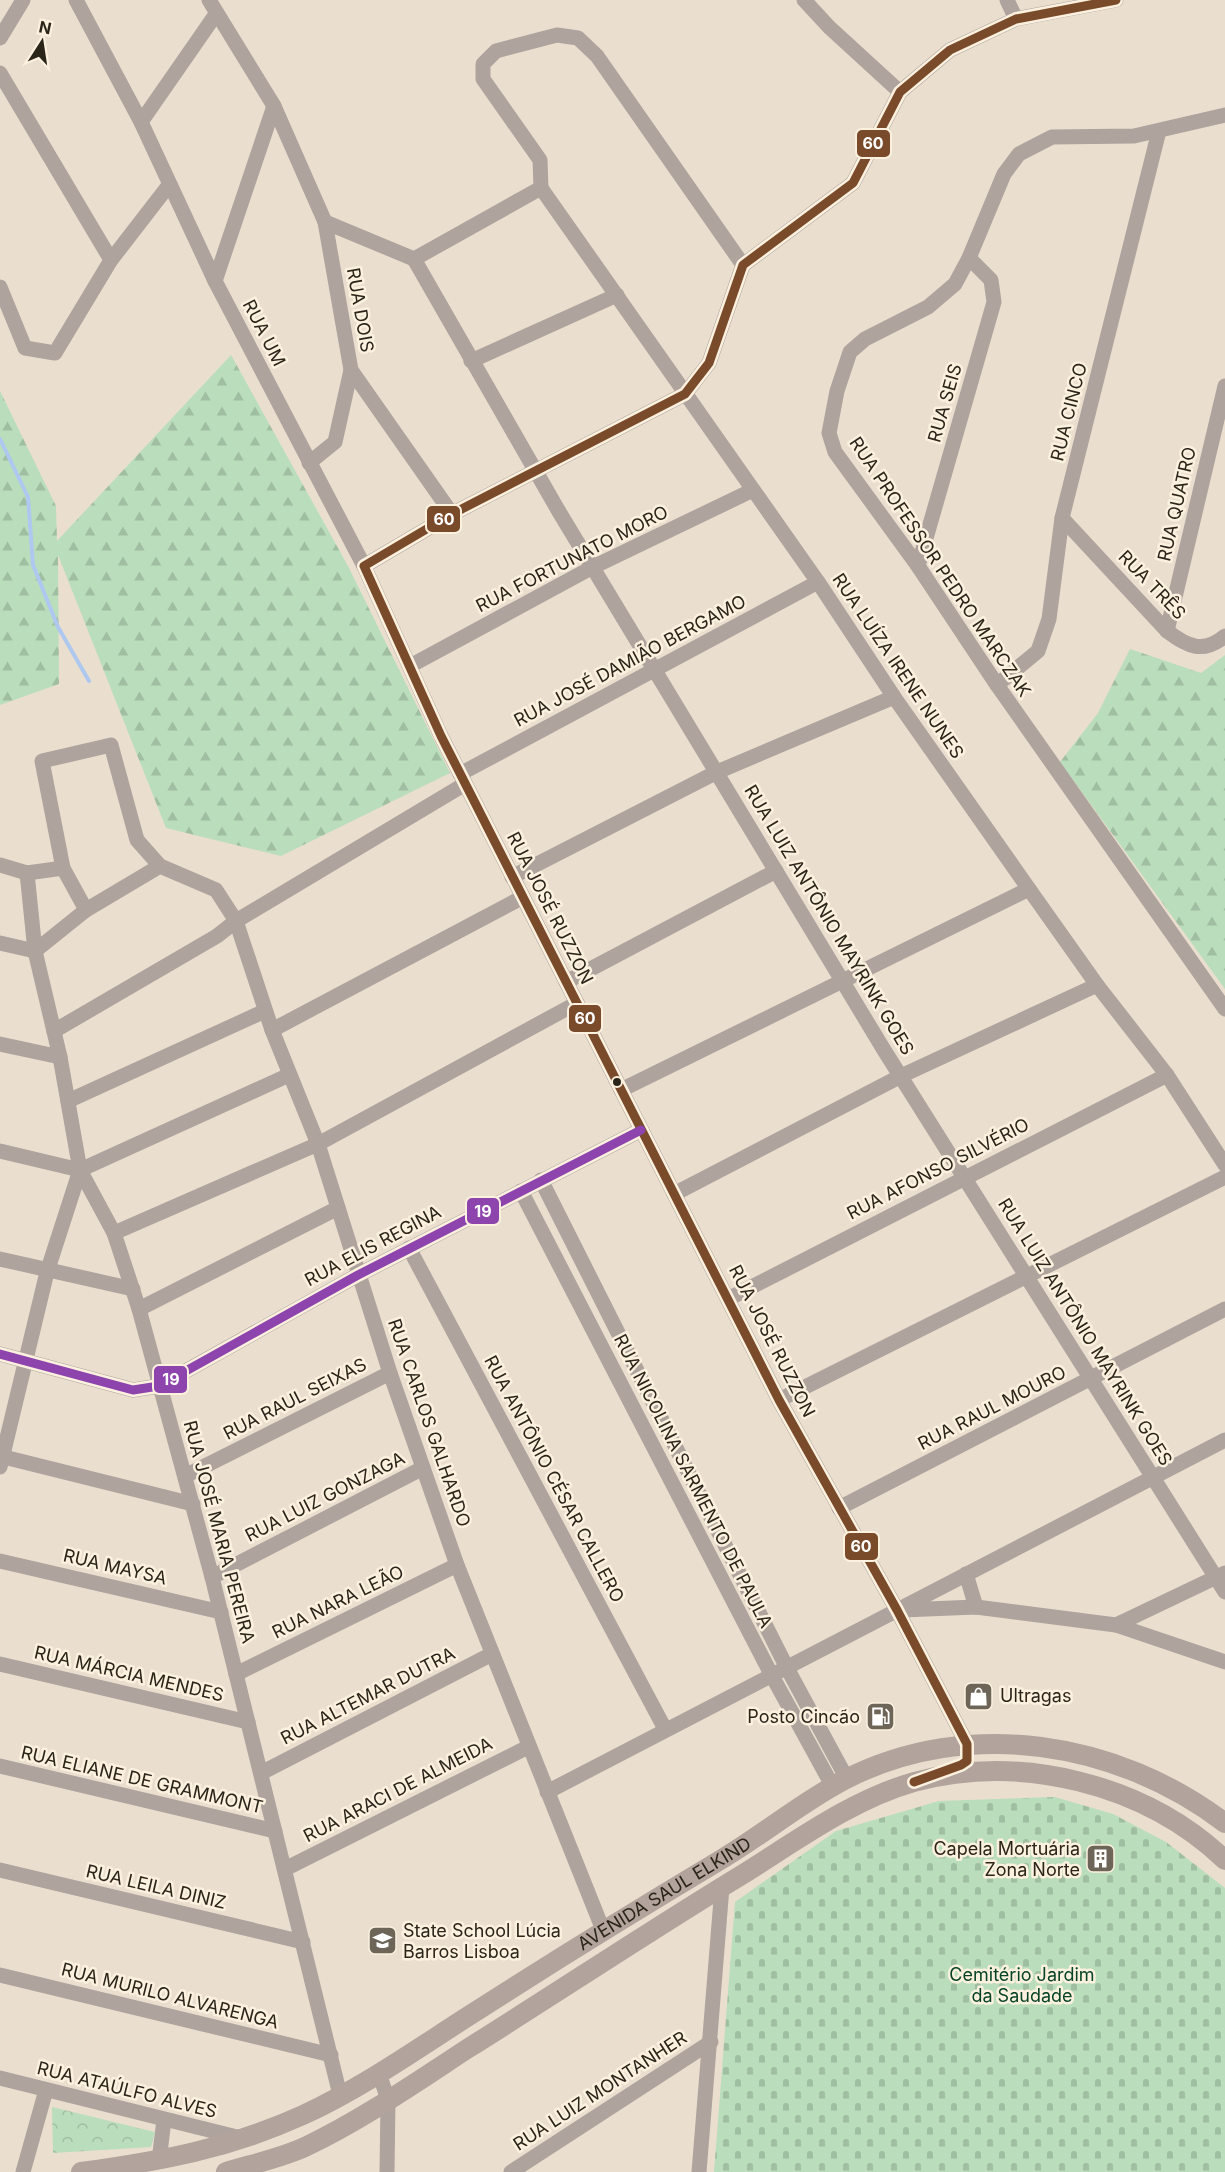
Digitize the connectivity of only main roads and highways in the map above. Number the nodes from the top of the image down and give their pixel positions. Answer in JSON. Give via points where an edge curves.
{"nodes":[{"id":1,"x":967,"y":1744,"type":"junction"},
{"id":2,"x":914,"y":1782,"type":"junction"},
{"id":3,"x":1225,"y":1823,"type":"edge"},
{"id":4,"x":759,"y":1836,"type":"junction"},
{"id":5,"x":1225,"y":1860,"type":"edge"},
{"id":6,"x":722,"y":1887,"type":"junction"},
{"id":7,"x":81,"y":2172,"type":"edge"},
{"id":8,"x":226,"y":2172,"type":"edge"}],
"edges":[{"from":1,"to":2,"type":"main road","via":[[967,1761],[962,1765]]},
{"from":1,"to":3,"type":"main road","name":"AVENIDA SAUL ELKIND","via":[[1054,1747],[1085,1753],[1151,1778]]},
{"from":1,"to":4,"type":"main road","name":"AVENIDA SAUL ELKIND","via":[[900,1758],[840,1783]]},
{"from":2,"to":5,"type":"main road","name":"AVENIDA SAUL ELKIND","via":[[986,1773],[1078,1780],[1137,1800],[1188,1830]]},
{"from":2,"to":6,"type":"main road","name":"AVENIDA SAUL ELKIND","via":[[857,1804]]},
{"from":4,"to":6,"type":"main road","via":[[748,1852],[726,1868]]},
{"from":4,"to":7,"type":"main road","name":"AVENIDA SAUL ELKIND","via":[[379,2073],[305,2114],[244,2139],[159,2161]]},
{"from":6,"to":8,"type":"main road","name":"AVENIDA SAUL ELKIND","via":[[388,2100],[305,2147]]}]}
